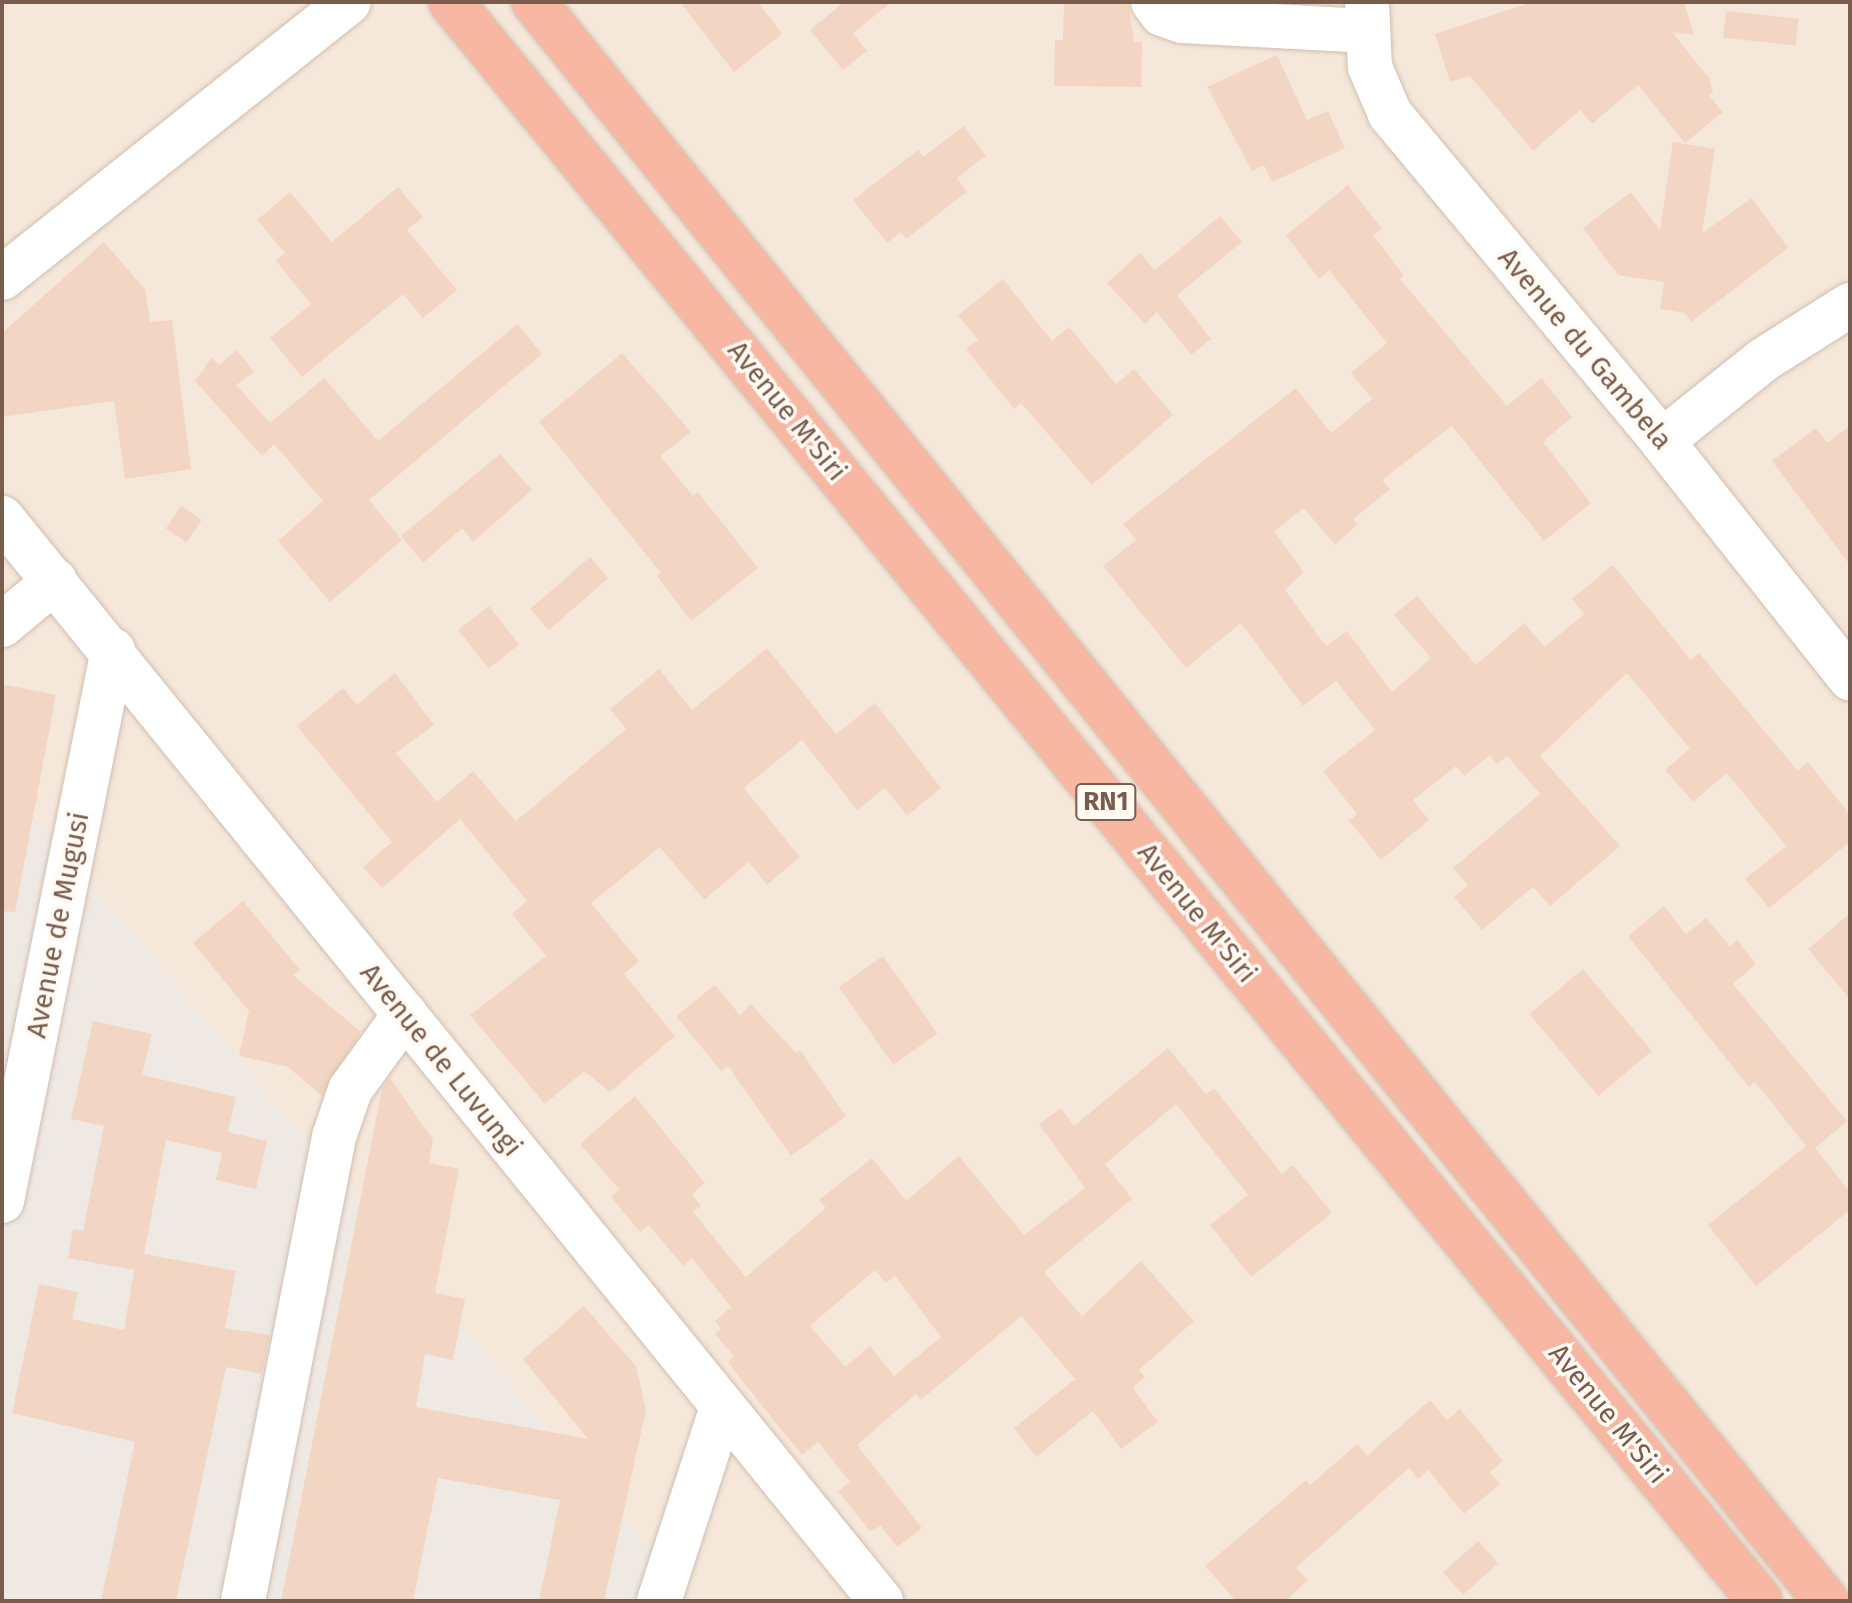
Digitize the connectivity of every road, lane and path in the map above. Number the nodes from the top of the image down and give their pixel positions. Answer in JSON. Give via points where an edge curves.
{"nodes":[{"id":1,"x":349,"y":2,"type":"edge"},
{"id":2,"x":451,"y":2,"type":"edge"},
{"id":3,"x":534,"y":2,"type":"edge"},
{"id":4,"x":1153,"y":2,"type":"edge"},
{"id":5,"x":1366,"y":16,"type":"edge"},
{"id":6,"x":2,"y":278,"type":"edge"},
{"id":7,"x":1850,"y":305,"type":"edge"},
{"id":8,"x":1662,"y":441,"type":"junction"},
{"id":9,"x":2,"y":518,"type":"edge"},
{"id":10,"x":55,"y":581,"type":"junction"},
{"id":11,"x":2,"y":625,"type":"edge"},
{"id":12,"x":113,"y":650,"type":"junction"},
{"id":13,"x":1850,"y":678,"type":"edge"},
{"id":14,"x":405,"y":1014,"type":"junction"},
{"id":15,"x":2,"y":1201,"type":"edge"},
{"id":16,"x":721,"y":1410,"type":"junction"},
{"id":17,"x":243,"y":1601,"type":"edge"},
{"id":18,"x":659,"y":1601,"type":"edge"},
{"id":19,"x":881,"y":1601,"type":"edge"},
{"id":20,"x":1760,"y":1601,"type":"edge"},
{"id":21,"x":1826,"y":1601,"type":"edge"}],
"edges":[{"from":1,"to":6,"type":"street"},
{"from":2,"to":20,"type":"highway","name":"Avenue M'Siri","number":"RN1"},
{"from":3,"to":21,"type":"highway","name":"Avenue M'Siri","number":"RN1"},
{"from":4,"to":5,"type":"street","via":[[1162,14],[1182,21]]},
{"from":5,"to":8,"type":"street","name":"Avenue du Gambela","via":[[1370,67],[1390,114]]},
{"from":7,"to":8,"type":"street","via":[[1763,360]]},
{"from":8,"to":13,"type":"street","name":"Avenue du Gambela"},
{"from":9,"to":10,"type":"street","name":"Avenue de Luvungi"},
{"from":10,"to":11,"type":"street"},
{"from":10,"to":12,"type":"street","name":"Avenue de Luvungi"},
{"from":12,"to":14,"type":"street","name":"Avenue de Luvungi"},
{"from":12,"to":15,"type":"street","name":"Avenue de Mugusi"},
{"from":14,"to":16,"type":"street","name":"Avenue de Luvungi"},
{"from":14,"to":17,"type":"street","via":[[350,1090],[334,1137]]},
{"from":16,"to":18,"type":"street"},
{"from":16,"to":19,"type":"street","name":"Avenue de Luvungi"}]}
